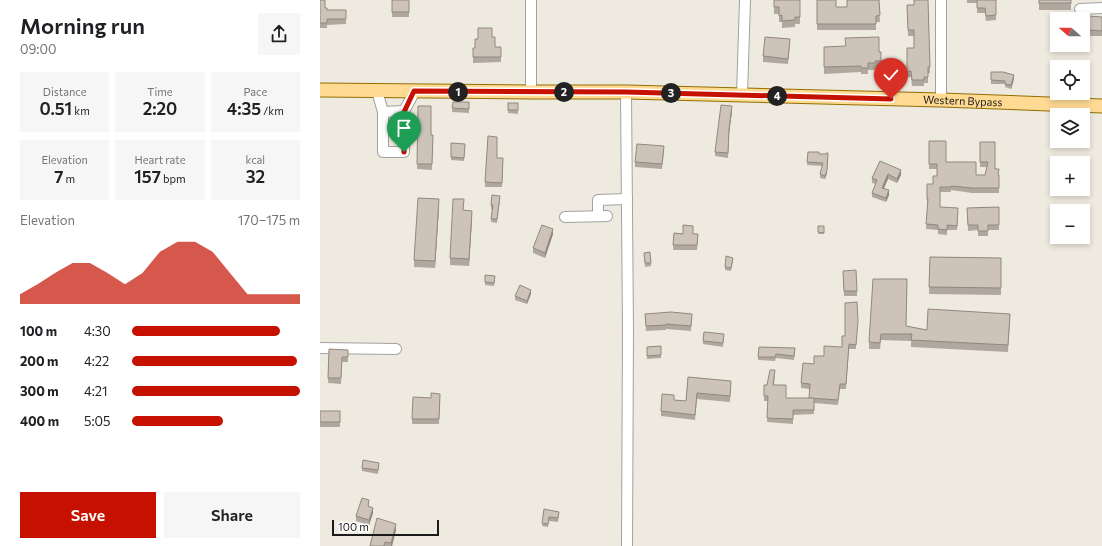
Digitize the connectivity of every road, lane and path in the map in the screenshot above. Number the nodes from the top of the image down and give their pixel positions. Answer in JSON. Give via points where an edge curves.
{"nodes":[{"id":1,"x":531,"y":0,"type":"edge"},
{"id":2,"x":745,"y":0,"type":"edge"},
{"id":3,"x":941,"y":0,"type":"edge"},
{"id":4,"x":1102,"y":8,"type":"edge"},
{"id":5,"x":1080,"y":9,"type":"dead end"},
{"id":6,"x":320,"y":90,"type":"edge"},
{"id":7,"x":377,"y":91,"type":"junction"},
{"id":8,"x":414,"y":91,"type":"junction"},
{"id":9,"x":531,"y":92,"type":"junction"},
{"id":10,"x":626,"y":92,"type":"junction"},
{"id":11,"x":742,"y":95,"type":"junction"},
{"id":12,"x":941,"y":100,"type":"junction"},
{"id":13,"x":1102,"y":106,"type":"edge"},
{"id":14,"x":383,"y":112,"type":"junction"},
{"id":15,"x":404,"y":112,"type":"junction"},
{"id":16,"x":627,"y":199,"type":"junction"},
{"id":17,"x":565,"y":217,"type":"dead end"},
{"id":18,"x":320,"y":348,"type":"edge"},
{"id":19,"x":396,"y":349,"type":"dead end"},
{"id":20,"x":627,"y":546,"type":"edge"}],
"edges":[{"from":1,"to":9,"type":"street"},
{"from":2,"to":11,"type":"street"},
{"from":3,"to":12,"type":"street"},
{"from":4,"to":5,"type":"street"},
{"from":6,"to":7,"type":"main road","name":"Western Bypass"},
{"from":7,"to":8,"type":"main road","name":"Western Bypass"},
{"from":7,"to":14,"type":"street"},
{"from":8,"to":9,"type":"main road","name":"Western Bypass"},
{"from":8,"to":15,"type":"street"},
{"from":9,"to":10,"type":"main road","name":"Western Bypass"},
{"from":10,"to":11,"type":"main road","name":"Western Bypass"},
{"from":10,"to":16,"type":"street"},
{"from":11,"to":12,"type":"main road","name":"Western Bypass"},
{"from":12,"to":13,"type":"main road","name":"Western Bypass"},
{"from":14,"to":15,"type":"street"},
{"from":14,"to":15,"type":"street","via":[[383,152],[404,152]]},
{"from":16,"to":17,"type":"street","via":[[598,200],[602,216]]},
{"from":16,"to":20,"type":"street"},
{"from":18,"to":19,"type":"street"}]}
